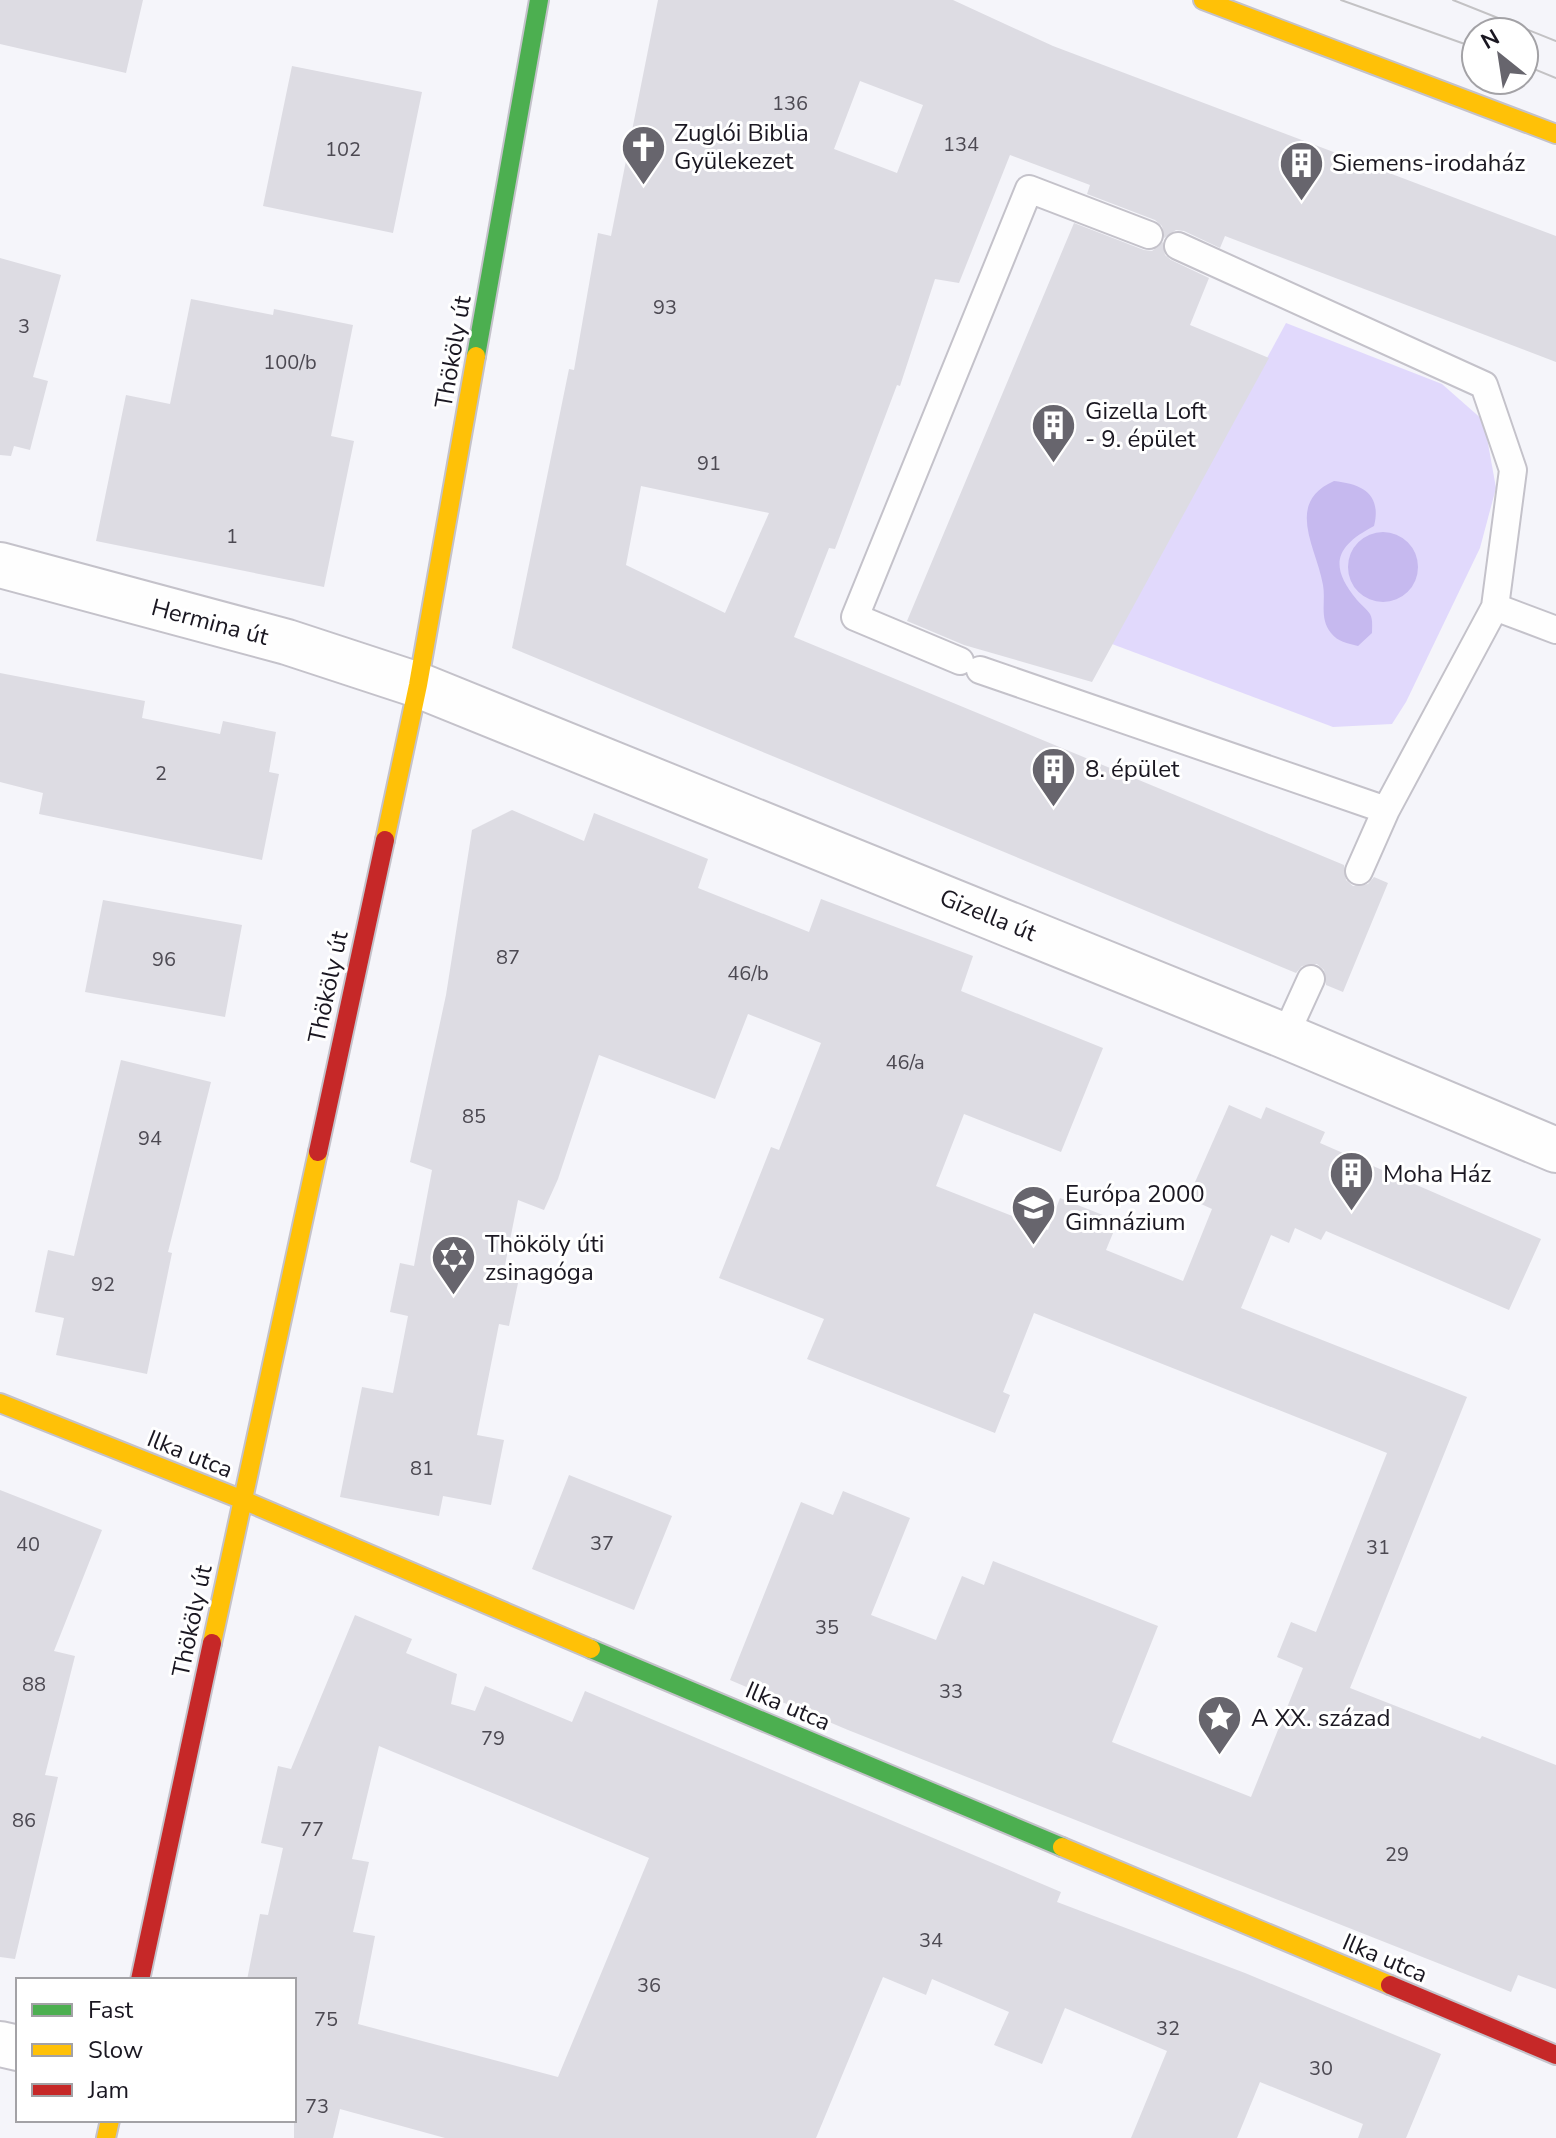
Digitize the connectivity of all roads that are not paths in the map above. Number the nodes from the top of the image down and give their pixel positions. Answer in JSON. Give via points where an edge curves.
{"nodes":[{"id":1,"x":539,"y":0,"type":"edge"},
{"id":2,"x":1203,"y":0,"type":"edge"},
{"id":3,"x":1556,"y":134,"type":"edge"},
{"id":4,"x":1149,"y":235,"type":"dead end"},
{"id":5,"x":1178,"y":246,"type":"dead end"},
{"id":6,"x":0,"y":565,"type":"edge"},
{"id":7,"x":1495,"y":607,"type":"junction"},
{"id":8,"x":1556,"y":630,"type":"edge"},
{"id":9,"x":418,"y":685,"type":"junction"},
{"id":10,"x":1386,"y":810,"type":"junction"},
{"id":11,"x":1359,"y":871,"type":"dead end"},
{"id":12,"x":1311,"y":979,"type":"dead end"},
{"id":13,"x":1285,"y":1036,"type":"junction"},
{"id":14,"x":1556,"y":1150,"type":"edge"},
{"id":15,"x":0,"y":1403,"type":"edge"},
{"id":16,"x":243,"y":1500,"type":"junction"},
{"id":17,"x":140,"y":1978,"type":"edge"},
{"id":18,"x":1556,"y":2055,"type":"edge"}],
"edges":[{"from":1,"to":9,"type":"main road","name":"Thököly út"},
{"from":2,"to":3,"type":"main road"},
{"from":4,"to":10,"type":"lane","via":[[1029,189],[855,617],[970,666]]},
{"from":5,"to":7,"type":"lane","via":[[1484,385],[1513,470]]},
{"from":6,"to":9,"type":"street","name":"Hermina út","via":[[287,642]]},
{"from":7,"to":8,"type":"lane"},
{"from":7,"to":10,"type":"lane"},
{"from":9,"to":13,"type":"street","name":"Gizella út"},
{"from":9,"to":16,"type":"main road","name":"Thököly út"},
{"from":10,"to":11,"type":"lane"},
{"from":12,"to":13,"type":"lane"},
{"from":13,"to":14,"type":"street","name":"Gizella út"},
{"from":15,"to":16,"type":"main road","name":"Ilka utca"},
{"from":16,"to":17,"type":"main road","name":"Thököly út"},
{"from":16,"to":18,"type":"main road","name":"Ilka utca"}]}
